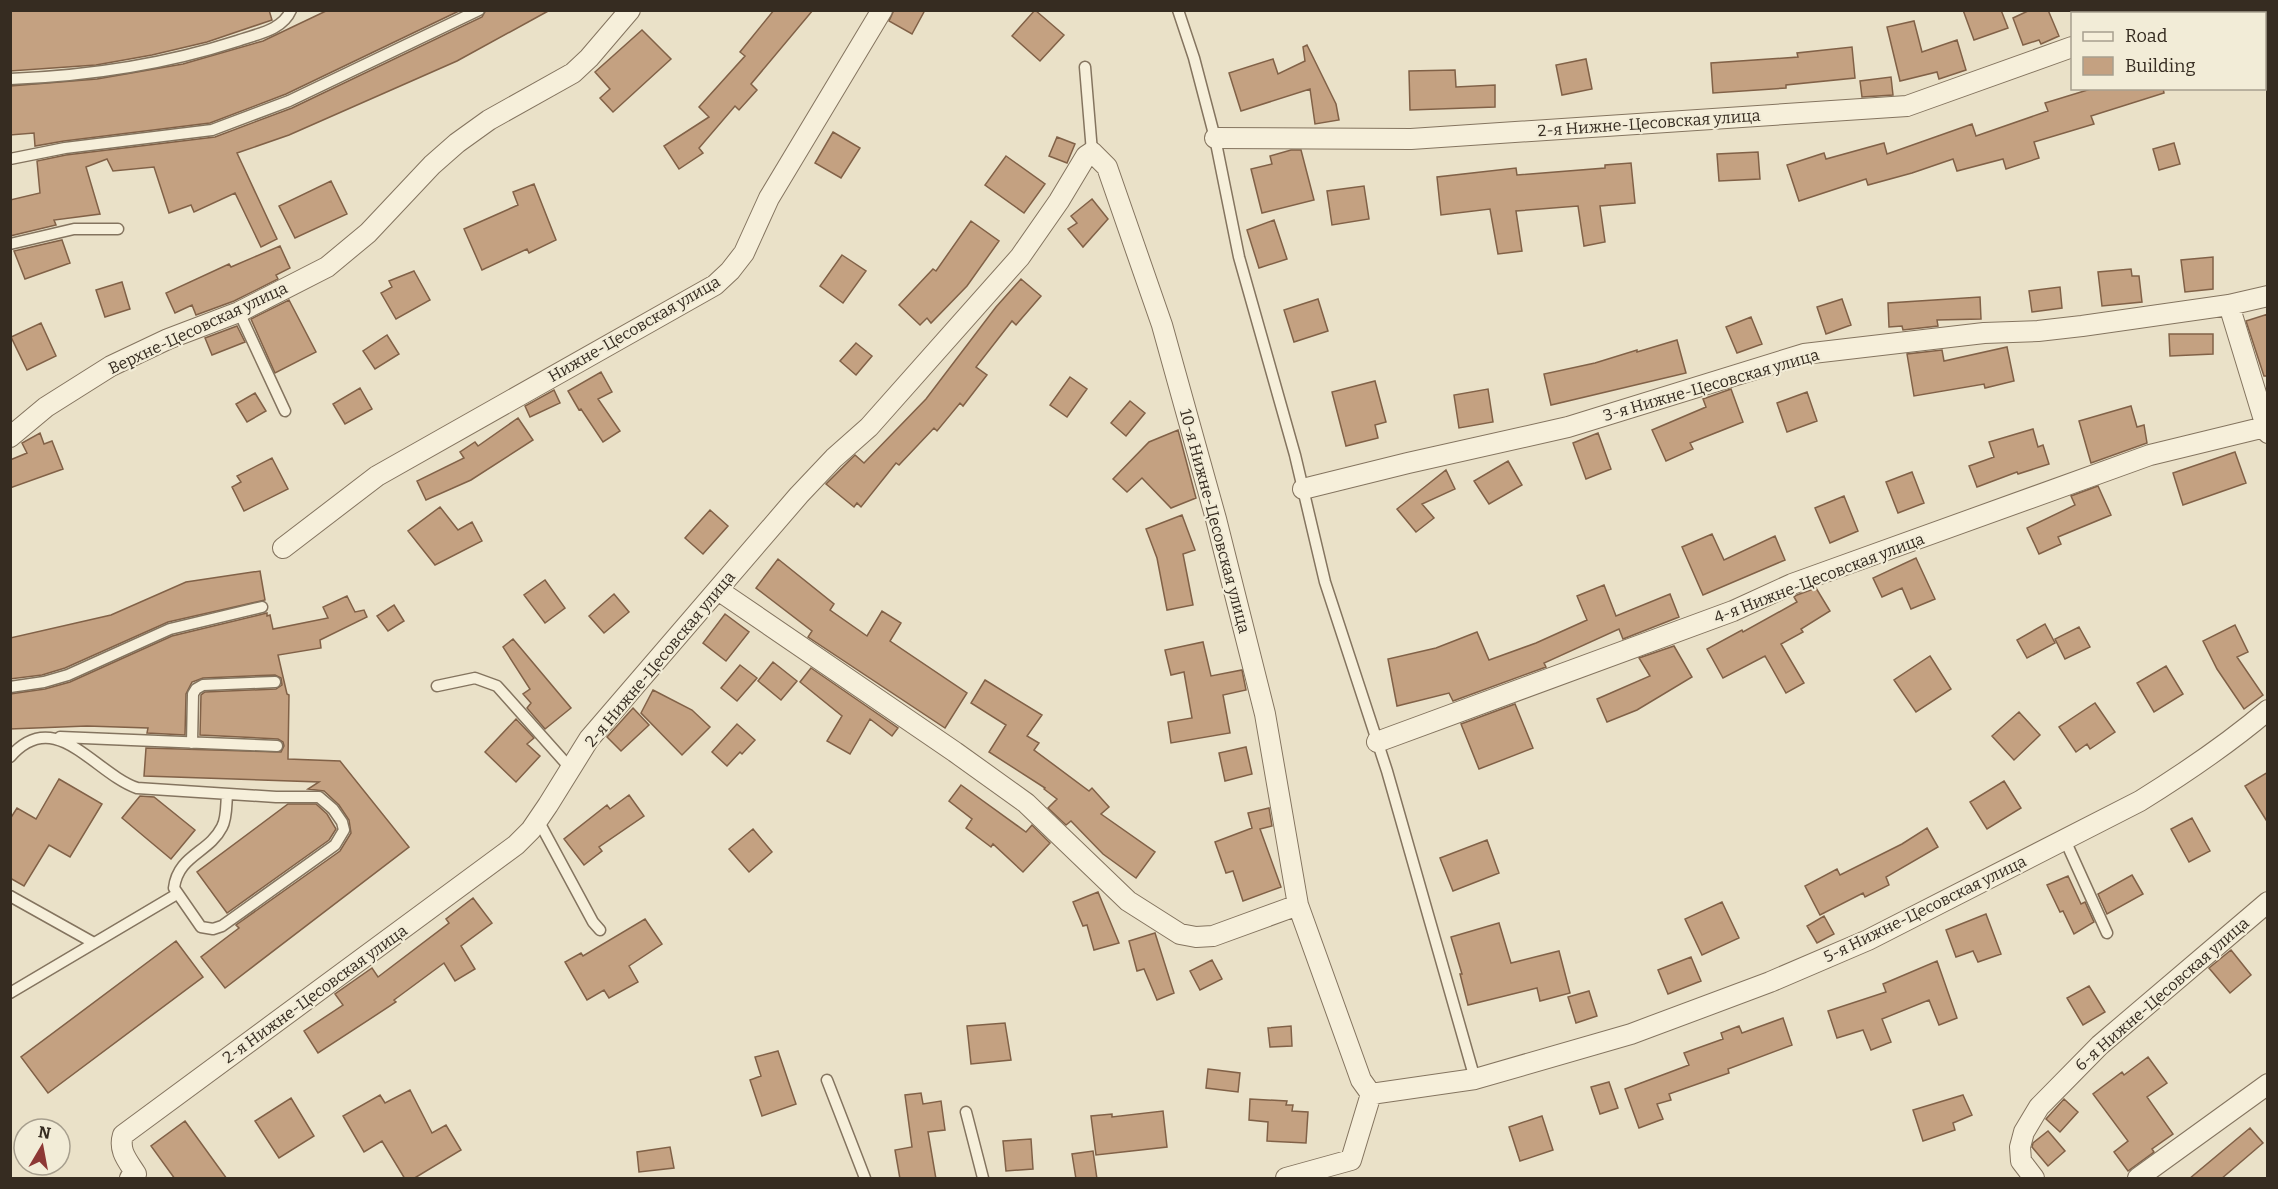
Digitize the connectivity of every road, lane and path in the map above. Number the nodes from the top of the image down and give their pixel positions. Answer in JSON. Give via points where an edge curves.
{"nodes":[{"id":1,"x":291,"y":10,"type":"edge"},
{"id":2,"x":479,"y":10,"type":"edge"},
{"id":3,"x":630,"y":10,"type":"edge"},
{"id":4,"x":882,"y":10,"type":"edge"},
{"id":5,"x":1178,"y":10,"type":"edge"},
{"id":6,"x":2071,"y":48,"type":"edge"},
{"id":7,"x":1085,"y":67,"type":"dead end"},
{"id":8,"x":10,"y":79,"type":"edge"},
{"id":9,"x":1215,"y":138,"type":"junction"},
{"id":10,"x":1092,"y":152,"type":"junction"},
{"id":11,"x":10,"y":159,"type":"edge"},
{"id":12,"x":118,"y":228,"type":"dead end"},
{"id":13,"x":10,"y":244,"type":"edge"},
{"id":14,"x":2268,"y":296,"type":"edge"},
{"id":15,"x":2229,"y":305,"type":"junction"},
{"id":16,"x":239,"y":312,"type":"junction"},
{"id":17,"x":285,"y":411,"type":"dead end"},
{"id":18,"x":2266,"y":430,"type":"edge"},
{"id":19,"x":10,"y":437,"type":"edge"},
{"id":20,"x":1304,"y":489,"type":"junction"},
{"id":21,"x":283,"y":548,"type":"dead end"},
{"id":22,"x":718,"y":590,"type":"junction"},
{"id":23,"x":262,"y":607,"type":"dead end"},
{"id":24,"x":275,"y":682,"type":"dead end"},
{"id":25,"x":436,"y":686,"type":"dead end"},
{"id":26,"x":10,"y":687,"type":"edge"},
{"id":27,"x":2268,"y":710,"type":"edge"},
{"id":28,"x":50,"y":737,"type":"junction"},
{"id":29,"x":1377,"y":742,"type":"junction"},
{"id":30,"x":192,"y":743,"type":"junction"},
{"id":31,"x":277,"y":746,"type":"dead end"},
{"id":32,"x":10,"y":757,"type":"edge"},
{"id":33,"x":571,"y":769,"type":"junction"},
{"id":34,"x":227,"y":794,"type":"junction"},
{"id":35,"x":538,"y":820,"type":"junction"},
{"id":36,"x":2065,"y":840,"type":"junction"},
{"id":37,"x":177,"y":894,"type":"junction"},
{"id":38,"x":10,"y":896,"type":"edge"},
{"id":39,"x":2268,"y":902,"type":"edge"},
{"id":40,"x":1298,"y":905,"type":"junction"},
{"id":41,"x":600,"y":930,"type":"dead end"},
{"id":42,"x":2107,"y":933,"type":"dead end"},
{"id":43,"x":94,"y":943,"type":"junction"},
{"id":44,"x":10,"y":993,"type":"edge"},
{"id":45,"x":1481,"y":1078,"type":"junction"},
{"id":46,"x":827,"y":1080,"type":"dead end"},
{"id":47,"x":2268,"y":1084,"type":"edge"},
{"id":48,"x":1371,"y":1094,"type":"junction"},
{"id":49,"x":966,"y":1112,"type":"dead end"},
{"id":50,"x":1352,"y":1169,"type":"edge"},
{"id":51,"x":135,"y":1177,"type":"edge"},
{"id":52,"x":865,"y":1179,"type":"edge"},
{"id":53,"x":983,"y":1179,"type":"edge"},
{"id":54,"x":1286,"y":1179,"type":"edge"},
{"id":55,"x":2034,"y":1179,"type":"edge"},
{"id":56,"x":2138,"y":1179,"type":"edge"}],
"edges":[{"from":1,"to":8,"type":"lane","via":[[284,22],[274,28],[153,64]]},
{"from":2,"to":11,"type":"lane","via":[[289,101],[212,130],[65,148]]},
{"from":3,"to":16,"type":"street","name":"Верхне-Цесовская улица","via":[[573,73],[489,120],[457,143],[368,233],[327,267]]},
{"from":4,"to":21,"type":"street","name":"Нижне-Цесовская улица","via":[[769,198],[744,252],[716,285],[377,476]]},
{"from":5,"to":9,"type":"lane"},
{"from":6,"to":9,"type":"street","name":"2-я Нижне-Цесовская улица","via":[[1907,106],[1411,139]]},
{"from":7,"to":10,"type":"lane"},
{"from":9,"to":20,"type":"lane","via":[[1239,257]]},
{"from":10,"to":22,"type":"street","name":"2-я Нижне-Цесовская улица","via":[[1020,257],[869,428],[800,495]]},
{"from":10,"to":40,"type":"street","name":"10-я Нижне-Цесовская улица","via":[[1107,167],[1162,325],[1216,519],[1265,714]]},
{"from":12,"to":13,"type":"lane","via":[[74,229]]},
{"from":14,"to":15,"type":"street","name":"3-я Нижне-Цесовская улица"},
{"from":15,"to":18,"type":"street"},
{"from":15,"to":20,"type":"street","name":"3-я Нижне-Цесовская улица","via":[[2082,326],[1804,354],[1568,427]]},
{"from":16,"to":17,"type":"lane"},
{"from":16,"to":19,"type":"street","name":"Верхне-Цесовская улица","via":[[111,366],[46,407]]},
{"from":18,"to":29,"type":"street","name":"4-я Нижне-Цесовская улица","via":[[2139,459]]},
{"from":20,"to":29,"type":"lane","via":[[1325,582]]},
{"from":22,"to":33,"type":"street","name":"2-я Нижне-Цесовская улица","via":[[589,739]]},
{"from":22,"to":40,"type":"street","via":[[1026,803],[1128,901],[1180,934],[1196,938],[1213,936]]},
{"from":23,"to":26,"type":"lane","via":[[170,629],[68,675]]},
{"from":24,"to":30,"type":"lane","via":[[203,685],[196,689]]},
{"from":25,"to":33,"type":"lane","via":[[475,678],[497,686]]},
{"from":27,"to":36,"type":"street","name":"5-я Нижне-Цесовская улица","via":[[2182,775]]},
{"from":28,"to":30,"type":"lane"},
{"from":28,"to":32,"type":"lane","via":[[32,740]]},
{"from":28,"to":34,"type":"lane","via":[[86,754],[136,788]]},
{"from":29,"to":45,"type":"lane"},
{"from":30,"to":31,"type":"lane"},
{"from":33,"to":35,"type":"street","name":"2-я Нижне-Цесовская улица"},
{"from":34,"to":37,"type":"lane","via":[[223,825],[179,869],[174,888]]},
{"from":34,"to":37,"type":"lane","via":[[319,797],[333,809],[344,830],[335,845],[222,926],[201,927]]},
{"from":35,"to":41,"type":"lane"},
{"from":35,"to":51,"type":"street","name":"2-я Нижне-Цесовская улица","via":[[516,845],[123,1135],[121,1151]]},
{"from":36,"to":42,"type":"lane"},
{"from":36,"to":45,"type":"street","name":"5-я Нижне-Цесовская улица","via":[[1868,940],[1770,982],[1631,1034]]},
{"from":37,"to":43,"type":"lane"},
{"from":38,"to":43,"type":"lane"},
{"from":39,"to":55,"type":"street","name":"6-я Нижне-Цесовская улица","via":[[2100,1045],[2039,1107],[2020,1147],[2021,1161]]},
{"from":40,"to":48,"type":"street","name":"10-я Нижне-Цесовская улица","via":[[1361,1080]]},
{"from":43,"to":44,"type":"lane"},
{"from":45,"to":48,"type":"street","name":"5-я Нижне-Цесовская улица"},
{"from":46,"to":52,"type":"lane"},
{"from":47,"to":56,"type":"street"},
{"from":48,"to":50,"type":"street"},
{"from":49,"to":53,"type":"lane"},
{"from":50,"to":54,"type":"street"}]}
